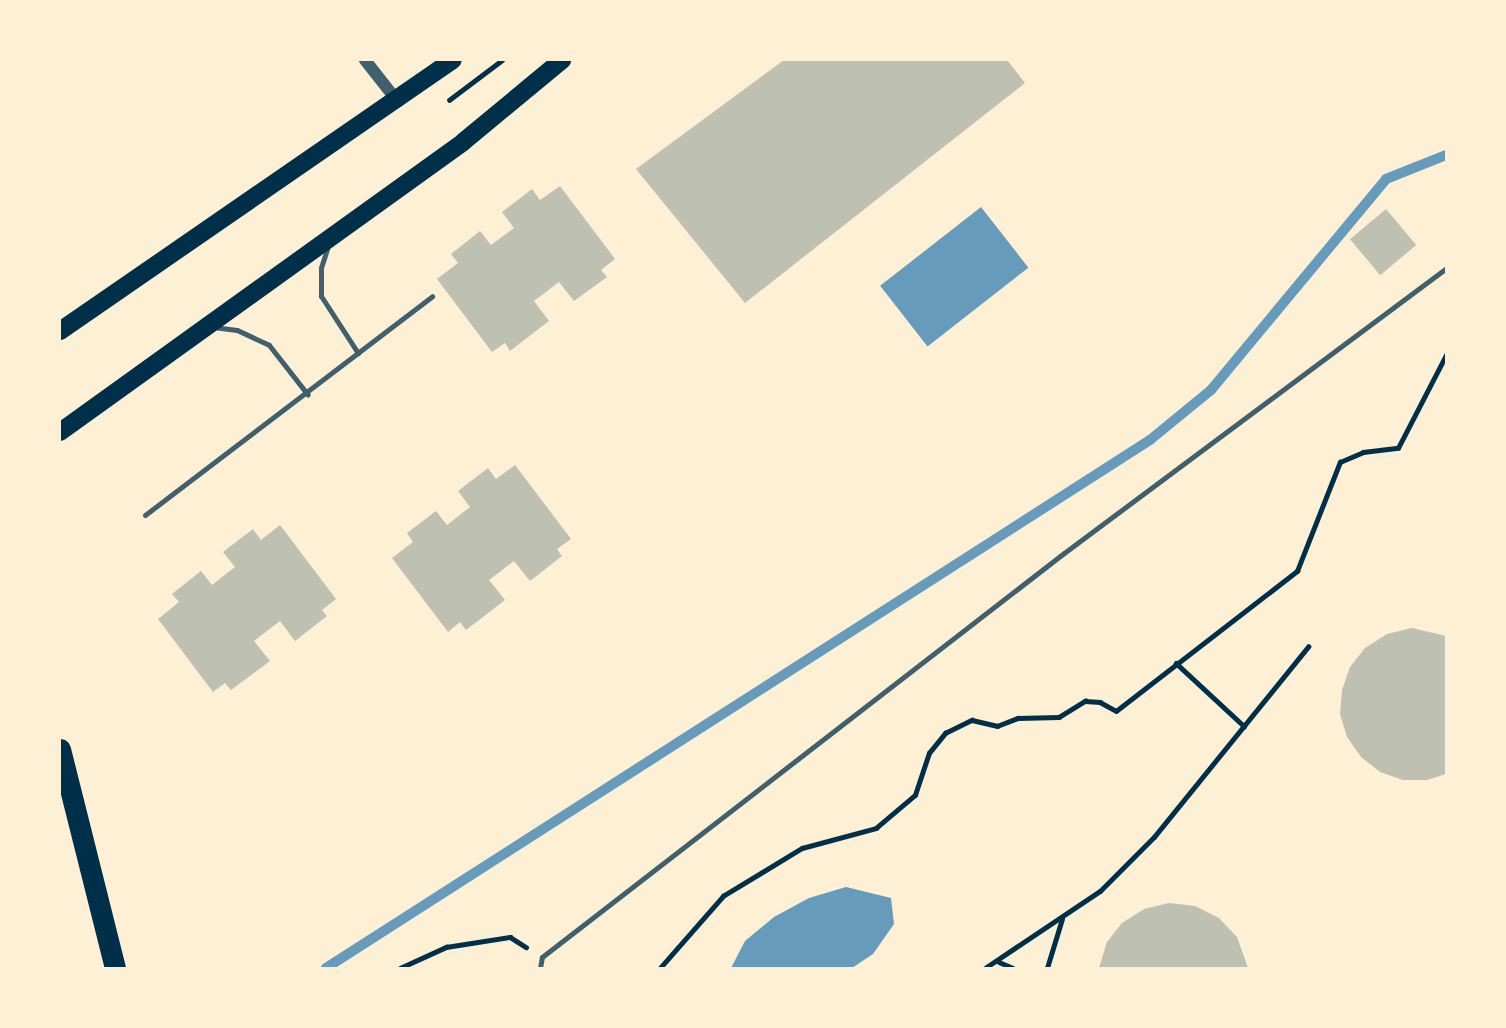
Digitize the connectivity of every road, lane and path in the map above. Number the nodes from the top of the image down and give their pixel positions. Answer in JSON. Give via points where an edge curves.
{"nodes":[{"id":1,"x":365,"y":60,"type":"edge"},
{"id":2,"x":453,"y":60,"type":"edge"},
{"id":3,"x":502,"y":60,"type":"edge"},
{"id":4,"x":562,"y":60,"type":"edge"},
{"id":5,"x":449,"y":100,"type":"dead end"},
{"id":6,"x":398,"y":102,"type":"junction"},
{"id":7,"x":331,"y":236,"type":"junction"},
{"id":8,"x":1447,"y":268,"type":"edge"},
{"id":9,"x":432,"y":296,"type":"dead end"},
{"id":10,"x":207,"y":326,"type":"junction"},
{"id":11,"x":60,"y":331,"type":"edge"},
{"id":12,"x":358,"y":353,"type":"junction"},
{"id":13,"x":1447,"y":355,"type":"edge"},
{"id":14,"x":308,"y":395,"type":"junction"},
{"id":15,"x":60,"y":432,"type":"edge"},
{"id":16,"x":145,"y":515,"type":"dead end"},
{"id":17,"x":1308,"y":647,"type":"dead end"},
{"id":18,"x":1176,"y":663,"type":"junction"},
{"id":19,"x":1244,"y":726,"type":"junction"},
{"id":20,"x":60,"y":749,"type":"edge"},
{"id":21,"x":1062,"y":917,"type":"junction"},
{"id":22,"x":542,"y":957,"type":"junction"},
{"id":23,"x":998,"y":962,"type":"junction"},
{"id":24,"x":115,"y":968,"type":"edge"},
{"id":25,"x":400,"y":968,"type":"edge"},
{"id":26,"x":540,"y":968,"type":"edge"},
{"id":27,"x":660,"y":968,"type":"edge"},
{"id":28,"x":985,"y":968,"type":"edge"},
{"id":29,"x":1013,"y":968,"type":"edge"},
{"id":30,"x":1047,"y":968,"type":"edge"}],
"edges":[{"from":1,"to":6,"type":"street"},
{"from":2,"to":6,"type":"main road"},
{"from":3,"to":5,"type":"path"},
{"from":4,"to":7,"type":"main road","via":[[463,142]]},
{"from":6,"to":11,"type":"main road"},
{"from":7,"to":10,"type":"main road"},
{"from":7,"to":12,"type":"lane","via":[[321,268],[321,296]]},
{"from":8,"to":22,"type":"lane","via":[[1064,553]]},
{"from":9,"to":12,"type":"lane"},
{"from":10,"to":14,"type":"lane","via":[[237,330],[269,345]]},
{"from":10,"to":15,"type":"main road"},
{"from":12,"to":14,"type":"lane"},
{"from":13,"to":18,"type":"path","via":[[1398,448],[1363,452],[1340,462],[1297,571]]},
{"from":14,"to":16,"type":"lane"},
{"from":17,"to":19,"type":"path"},
{"from":18,"to":19,"type":"path"},
{"from":18,"to":27,"type":"path","via":[[1116,711],[1100,702],[1085,701],[1059,717],[1018,718],[997,726],[972,720],[945,733],[929,753],[915,795],[876,828],[802,848],[723,896]]},
{"from":19,"to":21,"type":"path","via":[[1153,837],[1100,891]]},
{"from":20,"to":24,"type":"highway"},
{"from":21,"to":23,"type":"path"},
{"from":21,"to":30,"type":"path"},
{"from":22,"to":25,"type":"path","via":[[510,937],[446,947]]},
{"from":22,"to":26,"type":"lane"},
{"from":23,"to":28,"type":"path"},
{"from":23,"to":29,"type":"path"}]}
